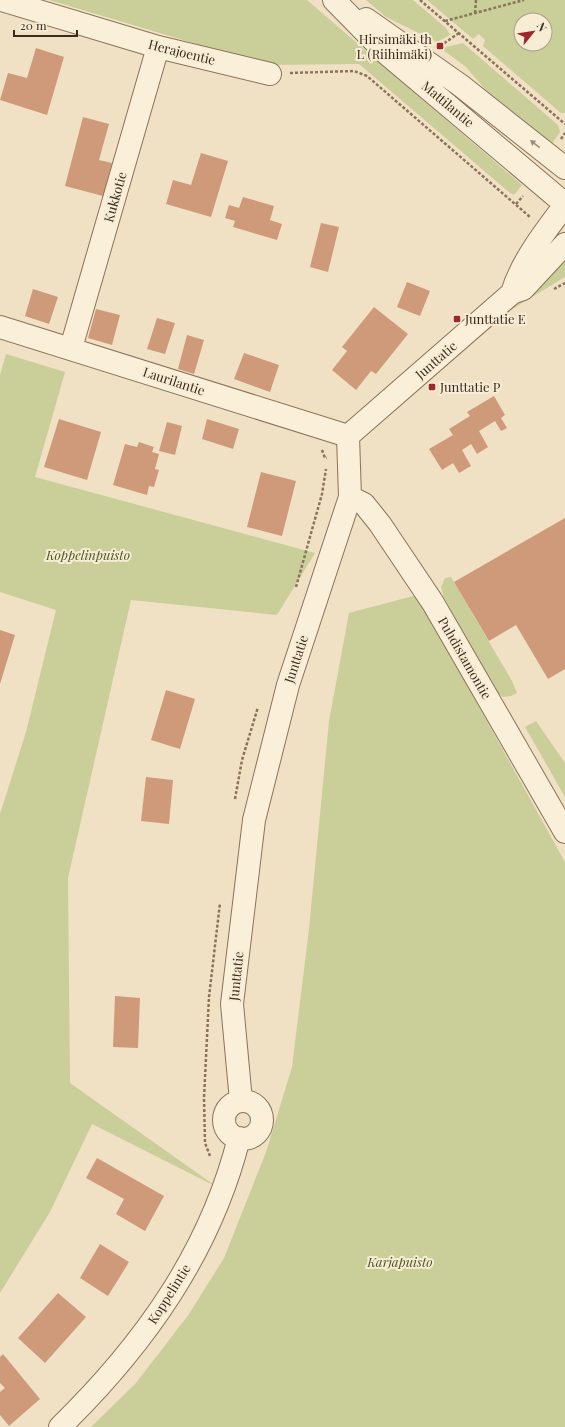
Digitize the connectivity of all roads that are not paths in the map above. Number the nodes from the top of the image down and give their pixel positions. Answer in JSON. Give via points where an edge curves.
{"nodes":[{"id":1,"x":2,"y":0,"type":"edge"},
{"id":2,"x":335,"y":0,"type":"edge"},
{"id":3,"x":158,"y":47,"type":"junction"},
{"id":4,"x":270,"y":74,"type":"road end"},
{"id":5,"x":565,"y":168,"type":"edge"},
{"id":6,"x":565,"y":204,"type":"edge"},
{"id":7,"x":565,"y":244,"type":"edge"},
{"id":8,"x":512,"y":292,"type":"junction"},
{"id":9,"x":0,"y":327,"type":"edge"},
{"id":10,"x":71,"y":348,"type":"junction"},
{"id":11,"x":348,"y":436,"type":"junction"},
{"id":12,"x":350,"y":496,"type":"junction"},
{"id":13,"x":565,"y":832,"type":"edge"},
{"id":14,"x":239,"y":1138,"type":"joint"},
{"id":15,"x":60,"y":1427,"type":"edge"}],
"edges":[{"from":1,"to":3,"type":"street","name":"Herajoentie"},
{"from":5,"to":2,"type":"street","name":"Mattilantie","one_way":true,"via":[[460,85],[398,40]]},
{"from":2,"to":6,"type":"street","name":"Mattilantie","via":[[387,54]]},
{"from":3,"to":4,"type":"street","name":"Herajoentie"},
{"from":3,"to":10,"type":"street","name":"Kukkotie"},
{"from":6,"to":8,"type":"street","name":"Junttatie","via":[[515,281]]},
{"from":7,"to":8,"type":"street","name":"Junttatie","via":[[523,289]]},
{"from":8,"to":11,"type":"street","name":"Junttatie"},
{"from":9,"to":10,"type":"street","name":"Laurilantie"},
{"from":10,"to":11,"type":"street","name":"Laurilantie"},
{"from":11,"to":12,"type":"street","name":"Junttatie"},
{"from":12,"to":13,"type":"street","name":"Puhdistamontie","via":[[364,504],[380,524],[434,603]]},
{"from":12,"to":14,"type":"street","name":"Junttatie","via":[[288,685],[254,820],[232,1004],[241,1101],[230,1106],[224,1116],[226,1128],[233,1136]]},
{"from":14,"to":15,"type":"street","name":"Koppelintie","via":[[229,1175],[212,1216],[175,1288],[153,1322],[104,1383]]}]}
